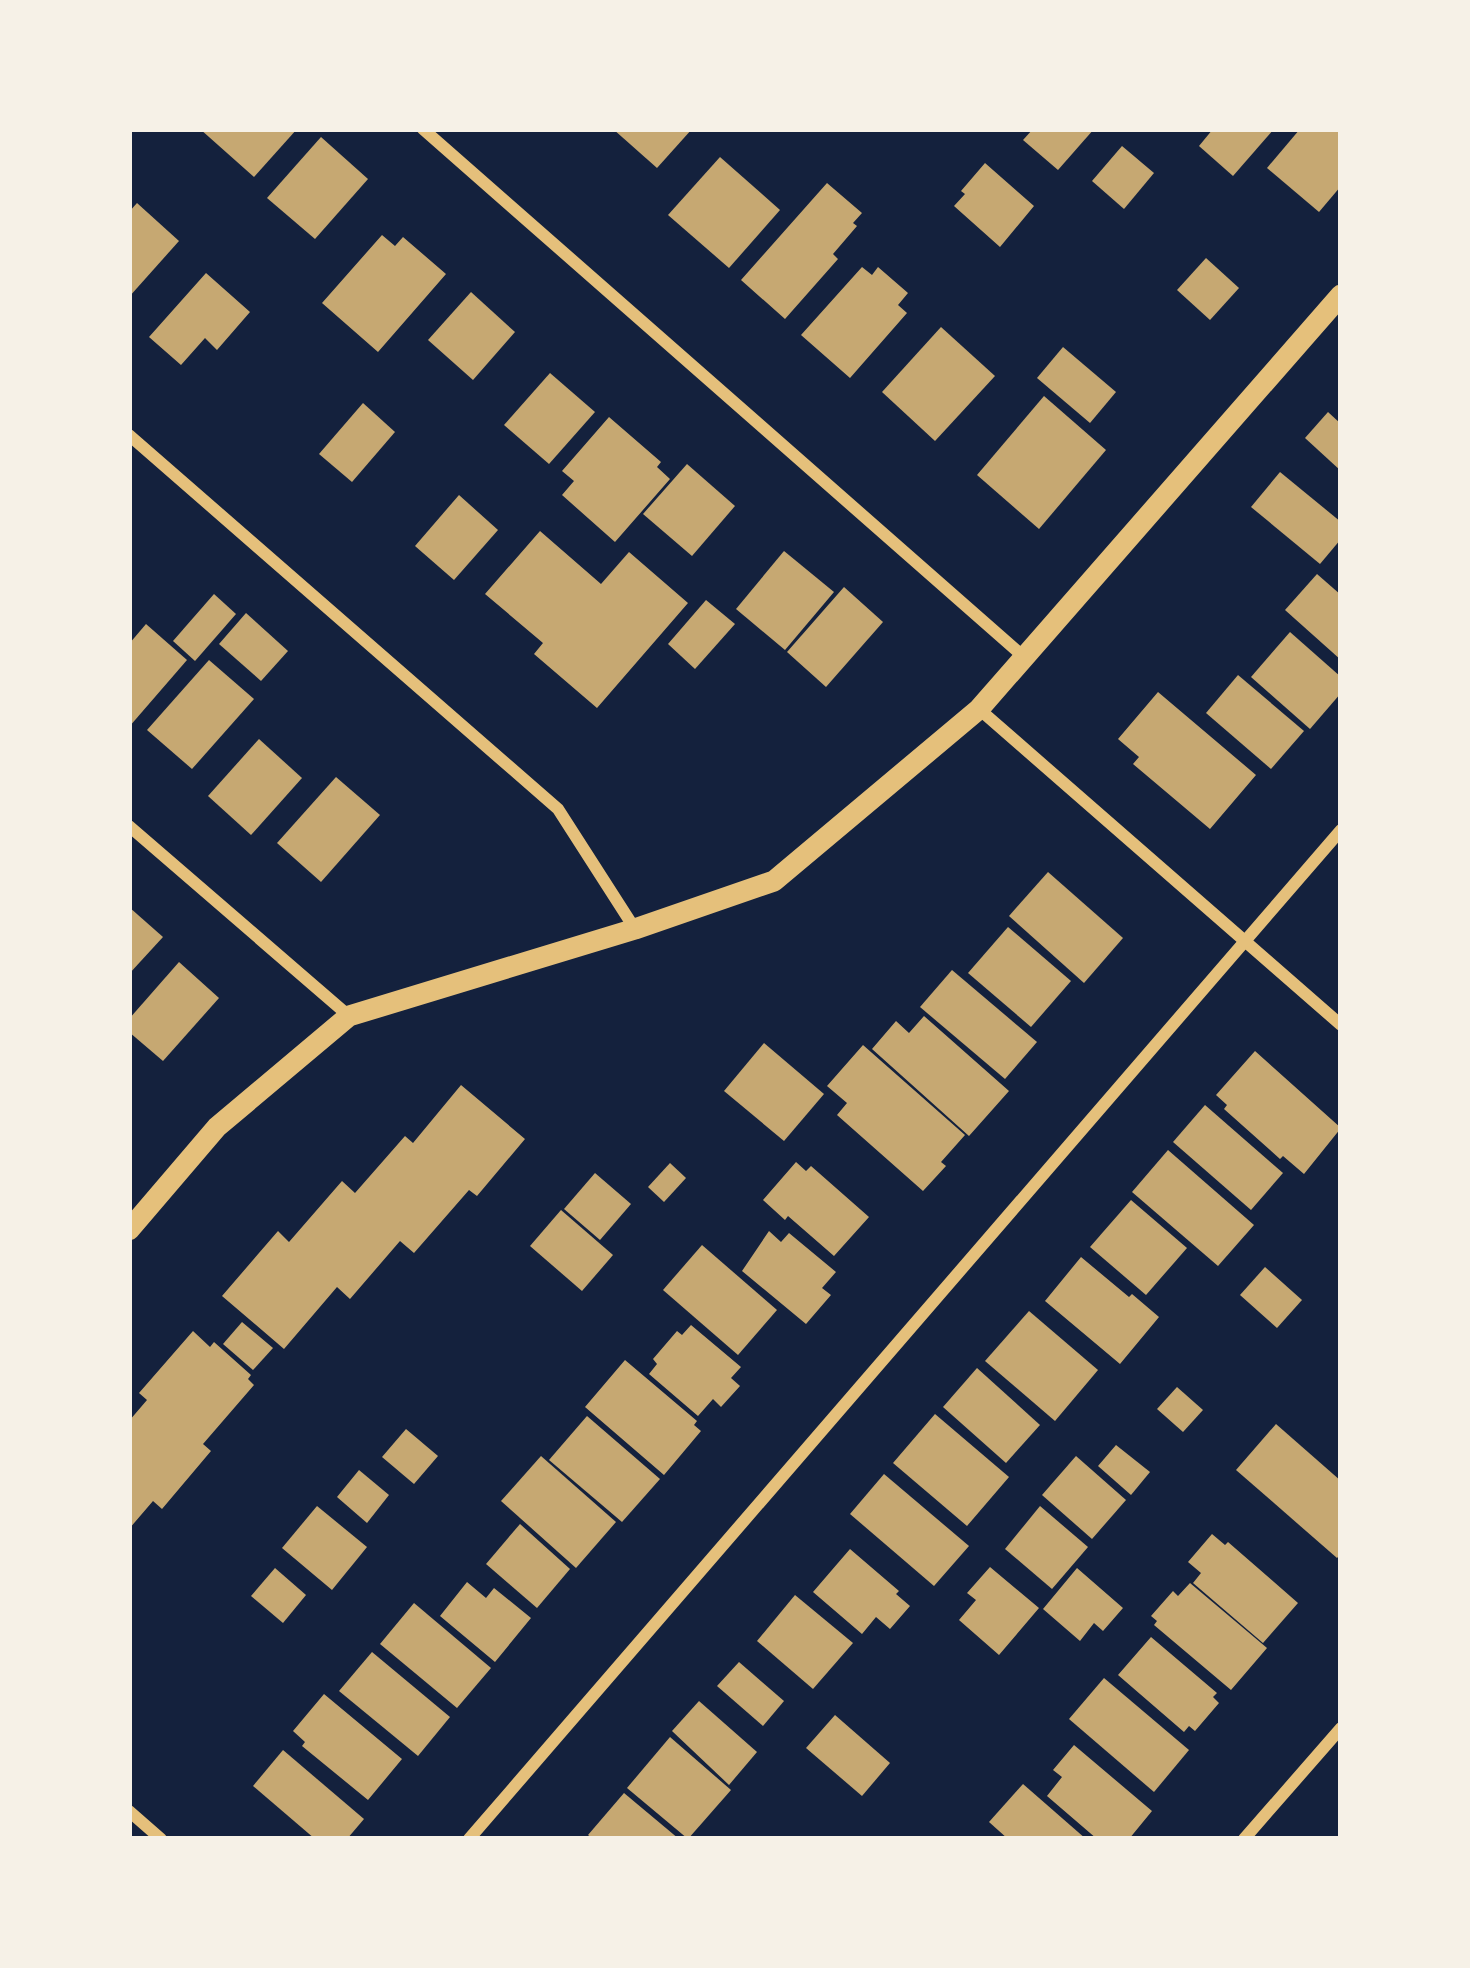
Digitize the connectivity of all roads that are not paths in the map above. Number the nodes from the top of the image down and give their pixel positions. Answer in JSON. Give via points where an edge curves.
{"nodes":[{"id":1,"x":423,"y":129,"type":"edge"},
{"id":2,"x":1341,"y":295,"type":"edge"},
{"id":3,"x":129,"y":435,"type":"edge"},
{"id":4,"x":1024,"y":657,"type":"junction"},
{"id":5,"x":979,"y":710,"type":"junction"},
{"id":6,"x":129,"y":826,"type":"edge"},
{"id":7,"x":1341,"y":830,"type":"edge"},
{"id":8,"x":635,"y":928,"type":"junction"},
{"id":9,"x":1246,"y":940,"type":"junction"},
{"id":10,"x":350,"y":1016,"type":"junction"},
{"id":11,"x":1341,"y":1024,"type":"edge"},
{"id":12,"x":129,"y":1231,"type":"edge"},
{"id":13,"x":1341,"y":1728,"type":"edge"},
{"id":14,"x":129,"y":1811,"type":"edge"},
{"id":15,"x":161,"y":1839,"type":"edge"},
{"id":16,"x":470,"y":1839,"type":"edge"},
{"id":17,"x":1244,"y":1839,"type":"edge"}],
"edges":[{"from":1,"to":4,"type":"street"},
{"from":2,"to":4,"type":"street"},
{"from":3,"to":8,"type":"street","via":[[558,809]]},
{"from":4,"to":5,"type":"street"},
{"from":5,"to":8,"type":"street","via":[[774,881]]},
{"from":5,"to":9,"type":"street"},
{"from":6,"to":10,"type":"street"},
{"from":7,"to":9,"type":"street"},
{"from":8,"to":10,"type":"street"},
{"from":9,"to":11,"type":"street"},
{"from":9,"to":16,"type":"street"},
{"from":10,"to":12,"type":"street","via":[[217,1127]]},
{"from":13,"to":17,"type":"street"},
{"from":14,"to":15,"type":"street"}]}
